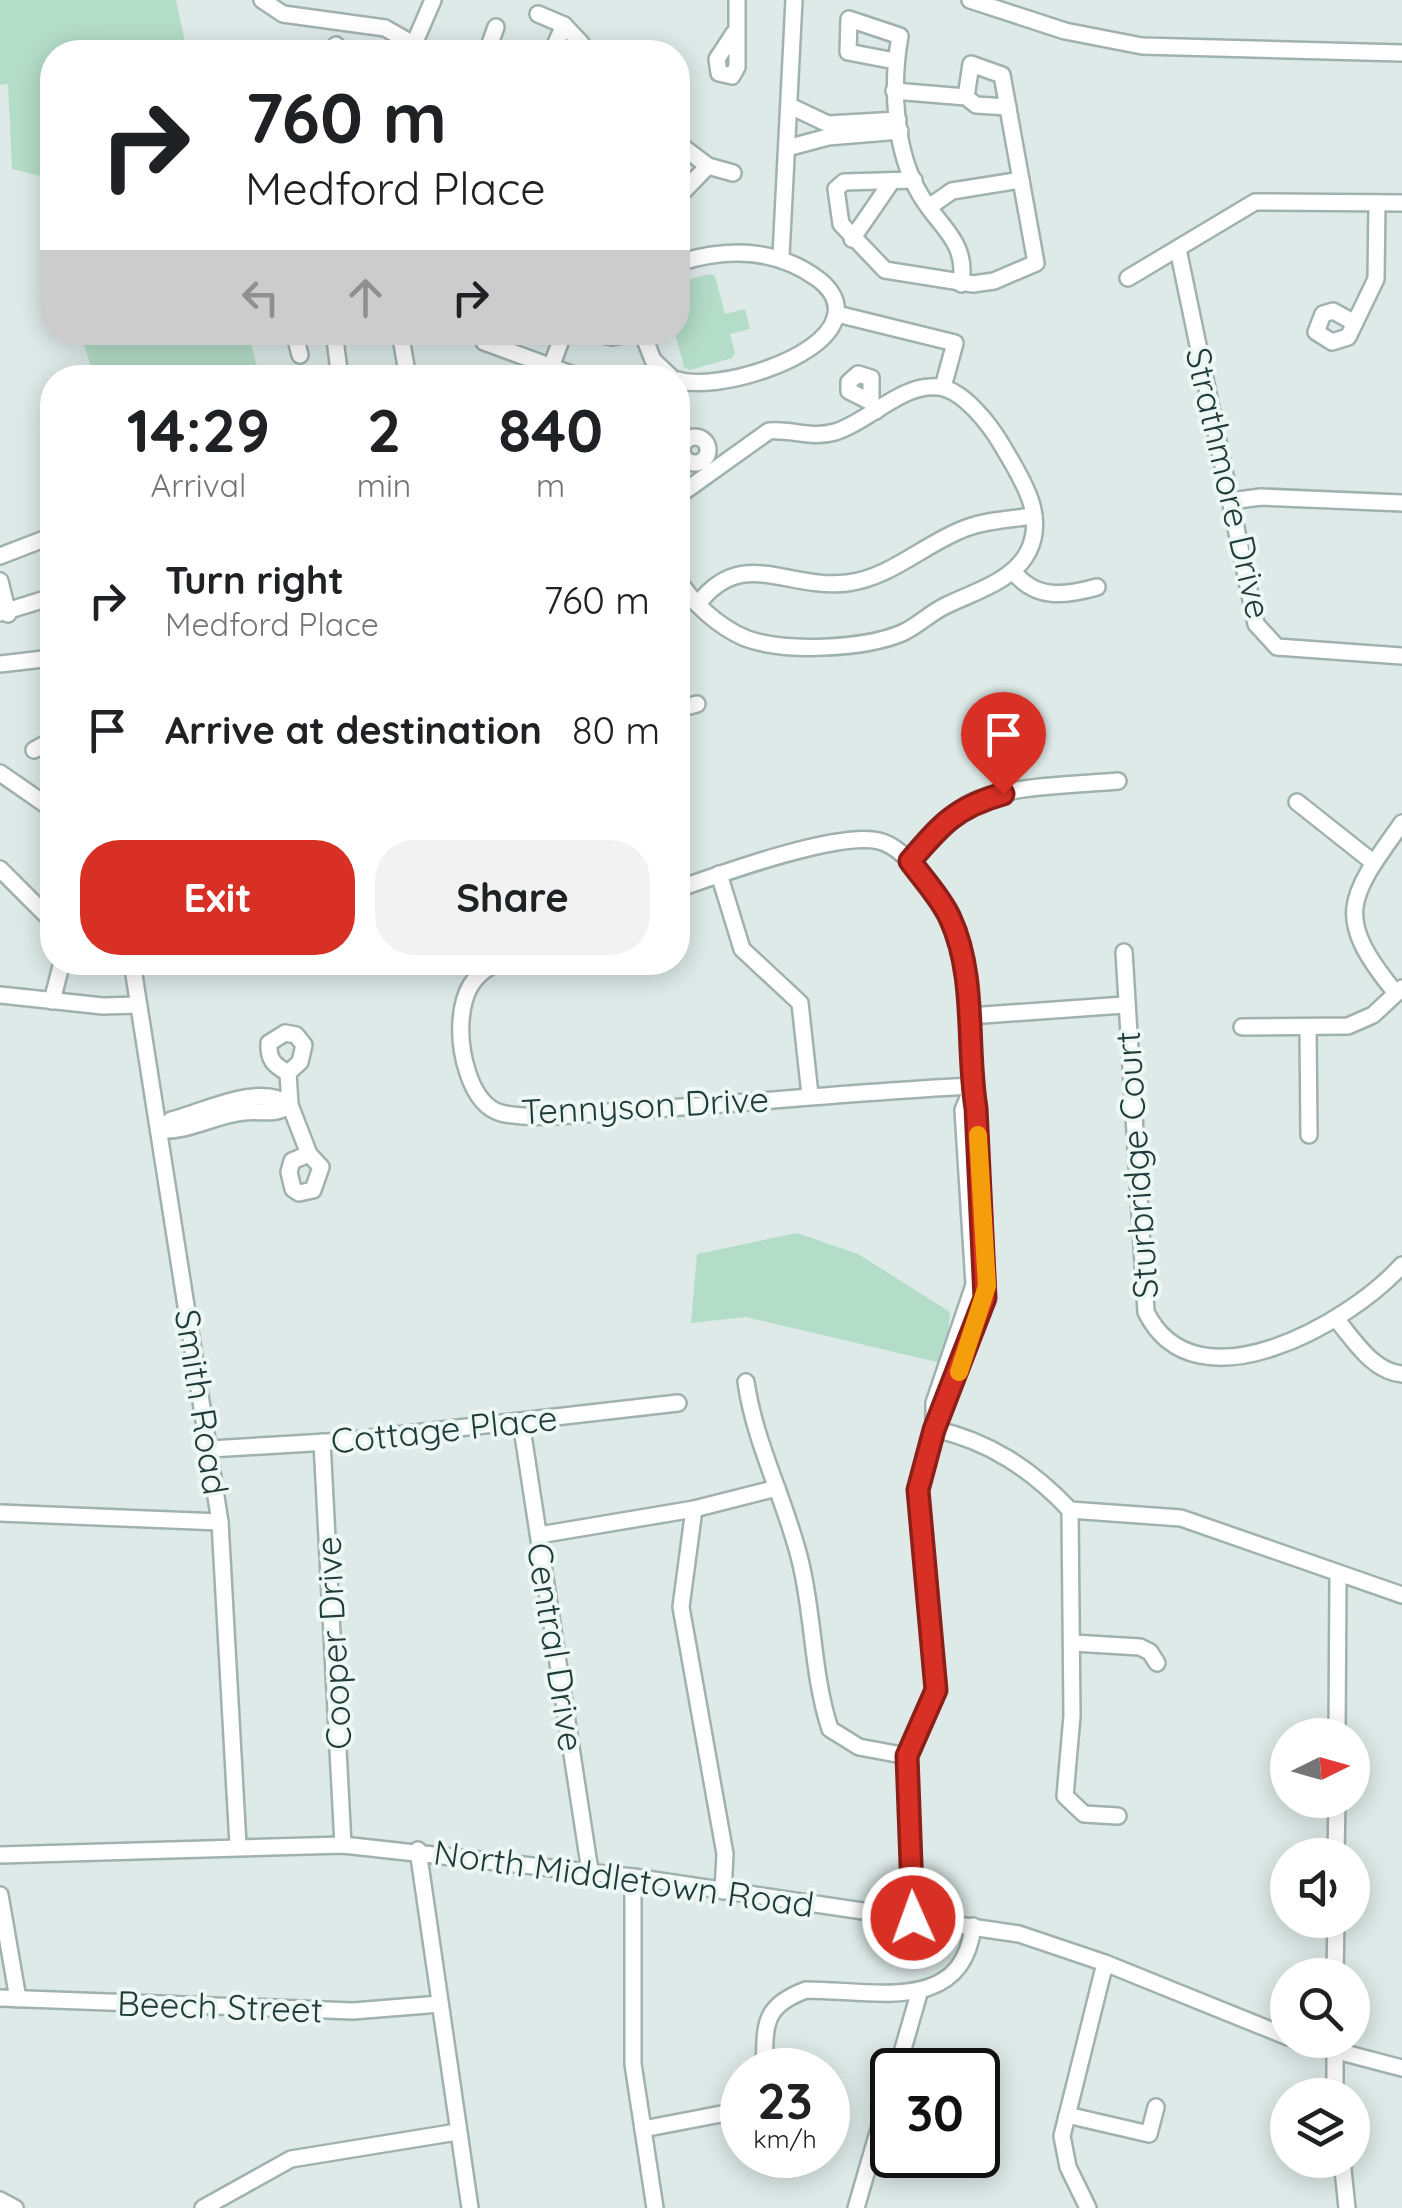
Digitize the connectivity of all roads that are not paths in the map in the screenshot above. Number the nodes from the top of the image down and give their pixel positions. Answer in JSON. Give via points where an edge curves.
{"nodes":[{"id":1,"x":262,"y":0,"type":"edge"},
{"id":2,"x":433,"y":0,"type":"edge"},
{"id":3,"x":737,"y":0,"type":"edge"},
{"id":4,"x":794,"y":0,"type":"edge"},
{"id":5,"x":970,"y":0,"type":"edge"},
{"id":6,"x":538,"y":14,"type":"dead end"},
{"id":7,"x":564,"y":25,"type":"junction"},
{"id":8,"x":496,"y":27,"type":"dead end"},
{"id":9,"x":734,"y":33,"type":"dead end"},
{"id":10,"x":407,"y":40,"type":"edge"},
{"id":11,"x":423,"y":40,"type":"edge"},
{"id":12,"x":491,"y":40,"type":"edge"},
{"id":13,"x":557,"y":40,"type":"edge"},
{"id":14,"x":578,"y":40,"type":"edge"},
{"id":15,"x":1402,"y":52,"type":"edge"},
{"id":16,"x":896,"y":62,"type":"dead end"},
{"id":17,"x":894,"y":90,"type":"junction"},
{"id":18,"x":966,"y":97,"type":"junction"},
{"id":19,"x":790,"y":106,"type":"junction"},
{"id":20,"x":1008,"y":106,"type":"junction"},
{"id":21,"x":899,"y":126,"type":"junction"},
{"id":22,"x":787,"y":148,"type":"junction"},
{"id":23,"x":690,"y":152,"type":"edge"},
{"id":24,"x":708,"y":166,"type":"junction"},
{"id":25,"x":732,"y":173,"type":"dead end"},
{"id":26,"x":914,"y":180,"type":"junction"},
{"id":27,"x":1022,"y":180,"type":"junction"},
{"id":28,"x":892,"y":181,"type":"junction"},
{"id":29,"x":690,"y":185,"type":"edge"},
{"id":30,"x":1377,"y":203,"type":"junction"},
{"id":31,"x":1402,"y":203,"type":"edge"},
{"id":32,"x":929,"y":207,"type":"junction"},
{"id":33,"x":852,"y":240,"type":"junction"},
{"id":34,"x":1178,"y":248,"type":"junction"},
{"id":35,"x":781,"y":256,"type":"junction"},
{"id":36,"x":690,"y":262,"type":"edge"},
{"id":37,"x":1128,"y":278,"type":"dead end"},
{"id":38,"x":961,"y":284,"type":"junction"},
{"id":39,"x":837,"y":314,"type":"junction"},
{"id":40,"x":1355,"y":324,"type":"dead end"},
{"id":41,"x":297,"y":345,"type":"edge"},
{"id":42,"x":491,"y":345,"type":"edge"},
{"id":43,"x":300,"y":355,"type":"dead end"},
{"id":44,"x":535,"y":365,"type":"edge"},
{"id":45,"x":690,"y":382,"type":"edge"},
{"id":46,"x":943,"y":387,"type":"junction"},
{"id":47,"x":690,"y":484,"type":"edge"},
{"id":48,"x":1230,"y":501,"type":"junction"},
{"id":49,"x":1402,"y":503,"type":"edge"},
{"id":50,"x":1034,"y":516,"type":"junction"},
{"id":51,"x":40,"y":541,"type":"edge"},
{"id":52,"x":0,"y":556,"type":"edge"},
{"id":53,"x":1013,"y":570,"type":"junction"},
{"id":54,"x":0,"y":581,"type":"edge"},
{"id":55,"x":1097,"y":587,"type":"dead end"},
{"id":56,"x":690,"y":594,"type":"edge"},
{"id":57,"x":40,"y":601,"type":"edge"},
{"id":58,"x":698,"y":604,"type":"junction"},
{"id":59,"x":4,"y":613,"type":"edge"},
{"id":60,"x":1402,"y":656,"type":"edge"},
{"id":61,"x":40,"y":659,"type":"edge"},
{"id":62,"x":0,"y":664,"type":"edge"},
{"id":63,"x":697,"y":704,"type":"dead end"},
{"id":64,"x":690,"y":706,"type":"edge"},
{"id":65,"x":40,"y":747,"type":"edge"},
{"id":66,"x":34,"y":750,"type":"dead end"},
{"id":67,"x":0,"y":772,"type":"edge"},
{"id":68,"x":1118,"y":780,"type":"dead end"},
{"id":69,"x":40,"y":800,"type":"edge"},
{"id":70,"x":1297,"y":802,"type":"dead end"},
{"id":71,"x":1402,"y":823,"type":"edge"},
{"id":72,"x":910,"y":861,"type":"junction"},
{"id":73,"x":1374,"y":863,"type":"junction"},
{"id":74,"x":0,"y":869,"type":"edge"},
{"id":75,"x":719,"y":874,"type":"junction"},
{"id":76,"x":690,"y":884,"type":"edge"},
{"id":77,"x":40,"y":910,"type":"edge"},
{"id":78,"x":1124,"y":952,"type":"dead end"},
{"id":79,"x":59,"y":975,"type":"edge"},
{"id":80,"x":134,"y":975,"type":"edge"},
{"id":81,"x":478,"y":975,"type":"edge"},
{"id":82,"x":1399,"y":990,"type":"edge"},
{"id":83,"x":0,"y":995,"type":"edge"},
{"id":84,"x":52,"y":1001,"type":"junction"},
{"id":85,"x":138,"y":1005,"type":"junction"},
{"id":86,"x":1124,"y":1005,"type":"junction"},
{"id":87,"x":970,"y":1016,"type":"junction"},
{"id":88,"x":1242,"y":1026,"type":"dead end"},
{"id":89,"x":1308,"y":1027,"type":"junction"},
{"id":90,"x":288,"y":1073,"type":"dead end"},
{"id":91,"x":971,"y":1088,"type":"junction"},
{"id":92,"x":810,"y":1095,"type":"junction"},
{"id":93,"x":290,"y":1106,"type":"junction"},
{"id":94,"x":162,"y":1130,"type":"junction"},
{"id":95,"x":1309,"y":1134,"type":"dead end"},
{"id":96,"x":308,"y":1154,"type":"dead end"},
{"id":97,"x":1402,"y":1266,"type":"edge"},
{"id":98,"x":1336,"y":1319,"type":"junction"},
{"id":99,"x":1402,"y":1374,"type":"edge"},
{"id":100,"x":746,"y":1382,"type":"dead end"},
{"id":101,"x":678,"y":1403,"type":"dead end"},
{"id":102,"x":521,"y":1422,"type":"junction"},
{"id":103,"x":934,"y":1430,"type":"junction"},
{"id":104,"x":322,"y":1442,"type":"junction"},
{"id":105,"x":210,"y":1448,"type":"junction"},
{"id":106,"x":777,"y":1488,"type":"junction"},
{"id":107,"x":694,"y":1509,"type":"junction"},
{"id":108,"x":1070,"y":1510,"type":"junction"},
{"id":109,"x":0,"y":1513,"type":"edge"},
{"id":110,"x":220,"y":1522,"type":"junction"},
{"id":111,"x":539,"y":1535,"type":"junction"},
{"id":112,"x":1338,"y":1576,"type":"junction"},
{"id":113,"x":1402,"y":1595,"type":"edge"},
{"id":114,"x":1073,"y":1642,"type":"junction"},
{"id":115,"x":1157,"y":1663,"type":"dead end"},
{"id":116,"x":1337,"y":1718,"type":"edge"},
{"id":117,"x":907,"y":1756,"type":"junction"},
{"id":118,"x":1118,"y":1816,"type":"dead end"},
{"id":119,"x":238,"y":1845,"type":"junction"},
{"id":120,"x":343,"y":1845,"type":"junction"},
{"id":121,"x":418,"y":1850,"type":"junction"},
{"id":122,"x":0,"y":1855,"type":"edge"},
{"id":123,"x":590,"y":1871,"type":"junction"},
{"id":124,"x":633,"y":1877,"type":"junction"},
{"id":125,"x":723,"y":1890,"type":"junction"},
{"id":126,"x":0,"y":1896,"type":"edge"},
{"id":127,"x":913,"y":1918,"type":"junction"},
{"id":128,"x":973,"y":1926,"type":"junction"},
{"id":129,"x":1105,"y":1963,"type":"junction"},
{"id":130,"x":920,"y":1990,"type":"junction"},
{"id":131,"x":0,"y":1998,"type":"edge"},
{"id":132,"x":18,"y":1999,"type":"junction"},
{"id":133,"x":440,"y":2004,"type":"junction"},
{"id":134,"x":1270,"y":2030,"type":"edge"},
{"id":135,"x":765,"y":2048,"type":"edge"},
{"id":136,"x":903,"y":2048,"type":"edge"},
{"id":137,"x":1370,"y":2058,"type":"edge"},
{"id":138,"x":1402,"y":2068,"type":"edge"},
{"id":139,"x":1156,"y":2107,"type":"dead end"},
{"id":140,"x":720,"y":2114,"type":"edge"},
{"id":141,"x":1066,"y":2115,"type":"junction"},
{"id":142,"x":643,"y":2129,"type":"junction"},
{"id":143,"x":457,"y":2132,"type":"junction"},
{"id":144,"x":870,"y":2160,"type":"edge"},
{"id":145,"x":1344,"y":2178,"type":"edge"},
{"id":146,"x":0,"y":2200,"type":"edge"},
{"id":147,"x":15,"y":2208,"type":"edge"},
{"id":148,"x":204,"y":2208,"type":"edge"},
{"id":149,"x":470,"y":2208,"type":"edge"},
{"id":150,"x":655,"y":2208,"type":"edge"},
{"id":151,"x":856,"y":2208,"type":"edge"},
{"id":152,"x":1088,"y":2208,"type":"edge"},
{"id":153,"x":1347,"y":2208,"type":"edge"}],
"edges":[{"from":1,"to":10,"type":"street","via":[[283,14],[385,28]]},
{"from":2,"to":11,"type":"street"},
{"from":3,"to":9,"type":"street"},
{"from":4,"to":19,"type":"street"},
{"from":5,"to":15,"type":"street","via":[[1065,31],[1142,46]]},
{"from":6,"to":7,"type":"street"},
{"from":7,"to":13,"type":"street"},
{"from":7,"to":14,"type":"street"},
{"from":8,"to":12,"type":"street"},
{"from":16,"to":17,"type":"street"},
{"from":17,"to":18,"type":"street"},
{"from":17,"to":21,"type":"street"},
{"from":18,"to":20,"type":"street","via":[[976,105]]},
{"from":18,"to":20,"type":"street","via":[[971,64],[1002,75]]},
{"from":19,"to":21,"type":"street","via":[[828,124]]},
{"from":19,"to":22,"type":"street"},
{"from":20,"to":27,"type":"street"},
{"from":21,"to":22,"type":"street"},
{"from":21,"to":26,"type":"street"},
{"from":22,"to":35,"type":"street"},
{"from":23,"to":24,"type":"street"},
{"from":24,"to":25,"type":"street"},
{"from":24,"to":29,"type":"street"},
{"from":26,"to":28,"type":"street"},
{"from":26,"to":32,"type":"street"},
{"from":27,"to":32,"type":"street","via":[[952,191]]},
{"from":27,"to":38,"type":"street","via":[[1036,263],[994,281]]},
{"from":28,"to":33,"type":"street"},
{"from":28,"to":33,"type":"street","via":[[844,182],[836,189]]},
{"from":30,"to":31,"type":"street"},
{"from":30,"to":34,"type":"street","via":[[1255,202]]},
{"from":30,"to":40,"type":"street","via":[[1376,278]]},
{"from":32,"to":38,"type":"street","via":[[959,244]]},
{"from":33,"to":38,"type":"street","via":[[885,270]]},
{"from":34,"to":37,"type":"street"},
{"from":34,"to":48,"type":"street","name":"Strathmore Drive"},
{"from":35,"to":36,"type":"street","via":[[726,254]]},
{"from":35,"to":39,"type":"street","via":[[822,282]]},
{"from":39,"to":45,"type":"street","via":[[814,343],[760,371]]},
{"from":39,"to":46,"type":"street","via":[[955,344]]},
{"from":41,"to":43,"type":"street"},
{"from":42,"to":44,"type":"street"},
{"from":46,"to":47,"type":"street","via":[[927,386],[873,406],[841,430],[812,438],[769,431],[708,465]]},
{"from":46,"to":50,"type":"street","via":[[996,434],[1030,494]]},
{"from":48,"to":49,"type":"street"},
{"from":48,"to":60,"type":"street","name":"Strathmore Drive","via":[[1256,624],[1265,638],[1277,646]]},
{"from":50,"to":53,"type":"street","via":[[1028,552]]},
{"from":50,"to":58,"type":"street","via":[[968,527],[868,579],[843,584],[747,571],[730,575]]},
{"from":51,"to":52,"type":"street"},
{"from":53,"to":55,"type":"street","via":[[1040,592]]},
{"from":53,"to":58,"type":"street","via":[[906,632],[843,647],[746,638]]},
{"from":54,"to":59,"type":"street"},
{"from":56,"to":58,"type":"street"},
{"from":57,"to":59,"type":"street"},
{"from":61,"to":62,"type":"street"},
{"from":63,"to":64,"type":"street"},
{"from":65,"to":66,"type":"street"},
{"from":67,"to":69,"type":"street"},
{"from":68,"to":72,"type":"street","via":[[968,804]]},
{"from":70,"to":73,"type":"street"},
{"from":71,"to":73,"type":"street"},
{"from":72,"to":75,"type":"street","via":[[879,841],[808,847]]},
{"from":72,"to":87,"type":"street","via":[[949,914]]},
{"from":73,"to":82,"type":"street","via":[[1354,900],[1355,934]]},
{"from":74,"to":77,"type":"street"},
{"from":75,"to":76,"type":"street"},
{"from":75,"to":92,"type":"street","via":[[742,949],[800,1004]]},
{"from":78,"to":86,"type":"street","name":"Sturbridge Court"},
{"from":79,"to":84,"type":"street"},
{"from":80,"to":85,"type":"street","name":"Smith Road"},
{"from":81,"to":92,"type":"street","name":"Tennyson Drive","via":[[462,997],[460,1031],[480,1100],[499,1113],[624,1111]]},
{"from":82,"to":89,"type":"street","via":[[1374,1015],[1348,1026]]},
{"from":83,"to":84,"type":"street"},
{"from":84,"to":85,"type":"street"},
{"from":85,"to":94,"type":"street","name":"Smith Road"},
{"from":86,"to":87,"type":"street"},
{"from":86,"to":98,"type":"street","name":"Sturbridge Court","via":[[1146,1312],[1157,1334],[1192,1355],[1262,1352]]},
{"from":87,"to":91,"type":"street"},
{"from":88,"to":89,"type":"street"},
{"from":89,"to":95,"type":"street"},
{"from":90,"to":93,"type":"street"},
{"from":91,"to":92,"type":"street","name":"Tennyson Drive"},
{"from":91,"to":103,"type":"street","via":[[963,1110],[974,1285],[934,1403]]},
{"from":93,"to":94,"type":"street"},
{"from":93,"to":96,"type":"street"},
{"from":94,"to":105,"type":"street","name":"Smith Road"},
{"from":97,"to":98,"type":"street"},
{"from":98,"to":99,"type":"street","via":[[1373,1362]]},
{"from":100,"to":106,"type":"street"},
{"from":101,"to":102,"type":"street","name":"Cottage Place"},
{"from":102,"to":104,"type":"street","name":"Cottage Place"},
{"from":102,"to":111,"type":"street","name":"Central Drive"},
{"from":103,"to":108,"type":"street","via":[[976,1438],[1041,1480]]},
{"from":103,"to":117,"type":"street","via":[[918,1490],[936,1690]]},
{"from":104,"to":105,"type":"street","name":"Cottage Place"},
{"from":104,"to":120,"type":"street","name":"Cooper Drive"},
{"from":105,"to":110,"type":"street","name":"Smith Road"},
{"from":106,"to":107,"type":"street"},
{"from":106,"to":117,"type":"street","via":[[802,1567],[830,1729],[859,1746]]},
{"from":107,"to":111,"type":"street"},
{"from":107,"to":125,"type":"street","via":[[681,1608],[725,1854]]},
{"from":108,"to":112,"type":"street","via":[[1181,1518]]},
{"from":108,"to":114,"type":"street"},
{"from":109,"to":110,"type":"street"},
{"from":110,"to":119,"type":"street","name":"Smith Road"},
{"from":111,"to":123,"type":"street","name":"Central Drive"},
{"from":112,"to":113,"type":"street"},
{"from":112,"to":116,"type":"street"},
{"from":114,"to":115,"type":"street","via":[[1140,1647]]},
{"from":114,"to":118,"type":"street","via":[[1065,1796],[1084,1814]]},
{"from":117,"to":127,"type":"street"},
{"from":119,"to":120,"type":"street","name":"North Middletown Road"},
{"from":119,"to":122,"type":"street","name":"North Middletown Road"},
{"from":120,"to":121,"type":"street","name":"North Middletown Road"},
{"from":121,"to":123,"type":"street","name":"North Middletown Road"},
{"from":121,"to":133,"type":"street"},
{"from":123,"to":124,"type":"street","name":"North Middletown Road"},
{"from":124,"to":125,"type":"street","name":"North Middletown Road"},
{"from":124,"to":142,"type":"street","via":[[631,2026]]},
{"from":125,"to":127,"type":"street","name":"North Middletown Road"},
{"from":126,"to":132,"type":"street"},
{"from":127,"to":128,"type":"street","name":"North Middletown Road"},
{"from":128,"to":129,"type":"street","name":"North Middletown Road"},
{"from":128,"to":130,"type":"street","via":[[962,1968],[952,1980]]},
{"from":129,"to":134,"type":"street","name":"North Middletown Road"},
{"from":129,"to":141,"type":"street"},
{"from":130,"to":135,"type":"street","via":[[806,1990],[786,1997],[767,2020]]},
{"from":130,"to":136,"type":"street"},
{"from":131,"to":132,"type":"street","name":"Beech Street"},
{"from":132,"to":133,"type":"street","name":"Beech Street","via":[[352,2011]]},
{"from":133,"to":143,"type":"street"},
{"from":137,"to":138,"type":"street"},
{"from":139,"to":141,"type":"street","via":[[1149,2134]]},
{"from":140,"to":142,"type":"street"},
{"from":141,"to":152,"type":"street","via":[[1064,2150]]},
{"from":142,"to":150,"type":"street"},
{"from":143,"to":148,"type":"street","via":[[291,2159]]},
{"from":143,"to":149,"type":"street"},
{"from":144,"to":151,"type":"street"},
{"from":145,"to":153,"type":"street"},
{"from":146,"to":147,"type":"street"}]}
